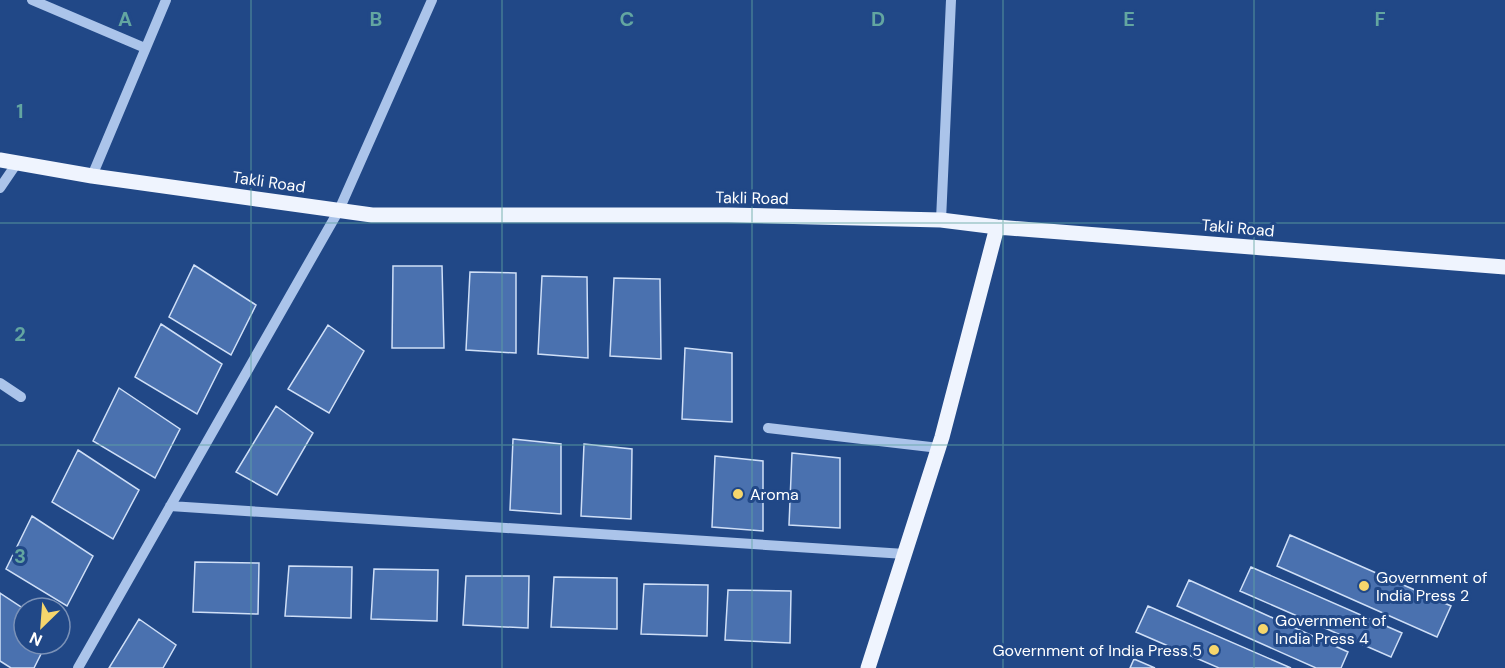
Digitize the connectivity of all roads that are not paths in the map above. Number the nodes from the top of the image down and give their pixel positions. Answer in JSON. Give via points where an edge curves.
{"nodes":[{"id":1,"x":32,"y":0,"type":"edge"},
{"id":2,"x":166,"y":0,"type":"edge"},
{"id":3,"x":432,"y":0,"type":"edge"},
{"id":4,"x":951,"y":0,"type":"edge"},
{"id":5,"x":145,"y":48,"type":"junction"},
{"id":6,"x":0,"y":160,"type":"edge"},
{"id":7,"x":17,"y":163,"type":"junction"},
{"id":8,"x":92,"y":176,"type":"junction"},
{"id":9,"x":0,"y":188,"type":"edge"},
{"id":10,"x":339,"y":210,"type":"junction"},
{"id":11,"x":941,"y":220,"type":"junction"},
{"id":12,"x":997,"y":226,"type":"junction"},
{"id":13,"x":1505,"y":267,"type":"edge"},
{"id":14,"x":0,"y":383,"type":"edge"},
{"id":15,"x":21,"y":397,"type":"dead end"},
{"id":16,"x":768,"y":428,"type":"dead end"},
{"id":17,"x":939,"y":448,"type":"junction"},
{"id":18,"x":170,"y":506,"type":"junction"},
{"id":19,"x":905,"y":554,"type":"junction"},
{"id":20,"x":78,"y":668,"type":"edge"},
{"id":21,"x":868,"y":668,"type":"edge"}],
"edges":[{"from":1,"to":5,"type":"street"},
{"from":2,"to":5,"type":"street"},
{"from":3,"to":10,"type":"street"},
{"from":4,"to":11,"type":"street"},
{"from":5,"to":8,"type":"street"},
{"from":6,"to":7,"type":"main road","name":"Takli Road"},
{"from":7,"to":8,"type":"main road","name":"Takli Road"},
{"from":7,"to":9,"type":"street"},
{"from":8,"to":10,"type":"main road","name":"Takli Road"},
{"from":10,"to":11,"type":"main road","name":"Takli Road","via":[[372,215],[728,215]]},
{"from":10,"to":18,"type":"street"},
{"from":11,"to":12,"type":"main road","name":"Takli Road"},
{"from":12,"to":13,"type":"main road","name":"Takli Road"},
{"from":12,"to":17,"type":"main road"},
{"from":14,"to":15,"type":"street"},
{"from":16,"to":17,"type":"street"},
{"from":17,"to":19,"type":"main road"},
{"from":18,"to":19,"type":"street"},
{"from":18,"to":20,"type":"street"},
{"from":19,"to":21,"type":"main road"}]}
